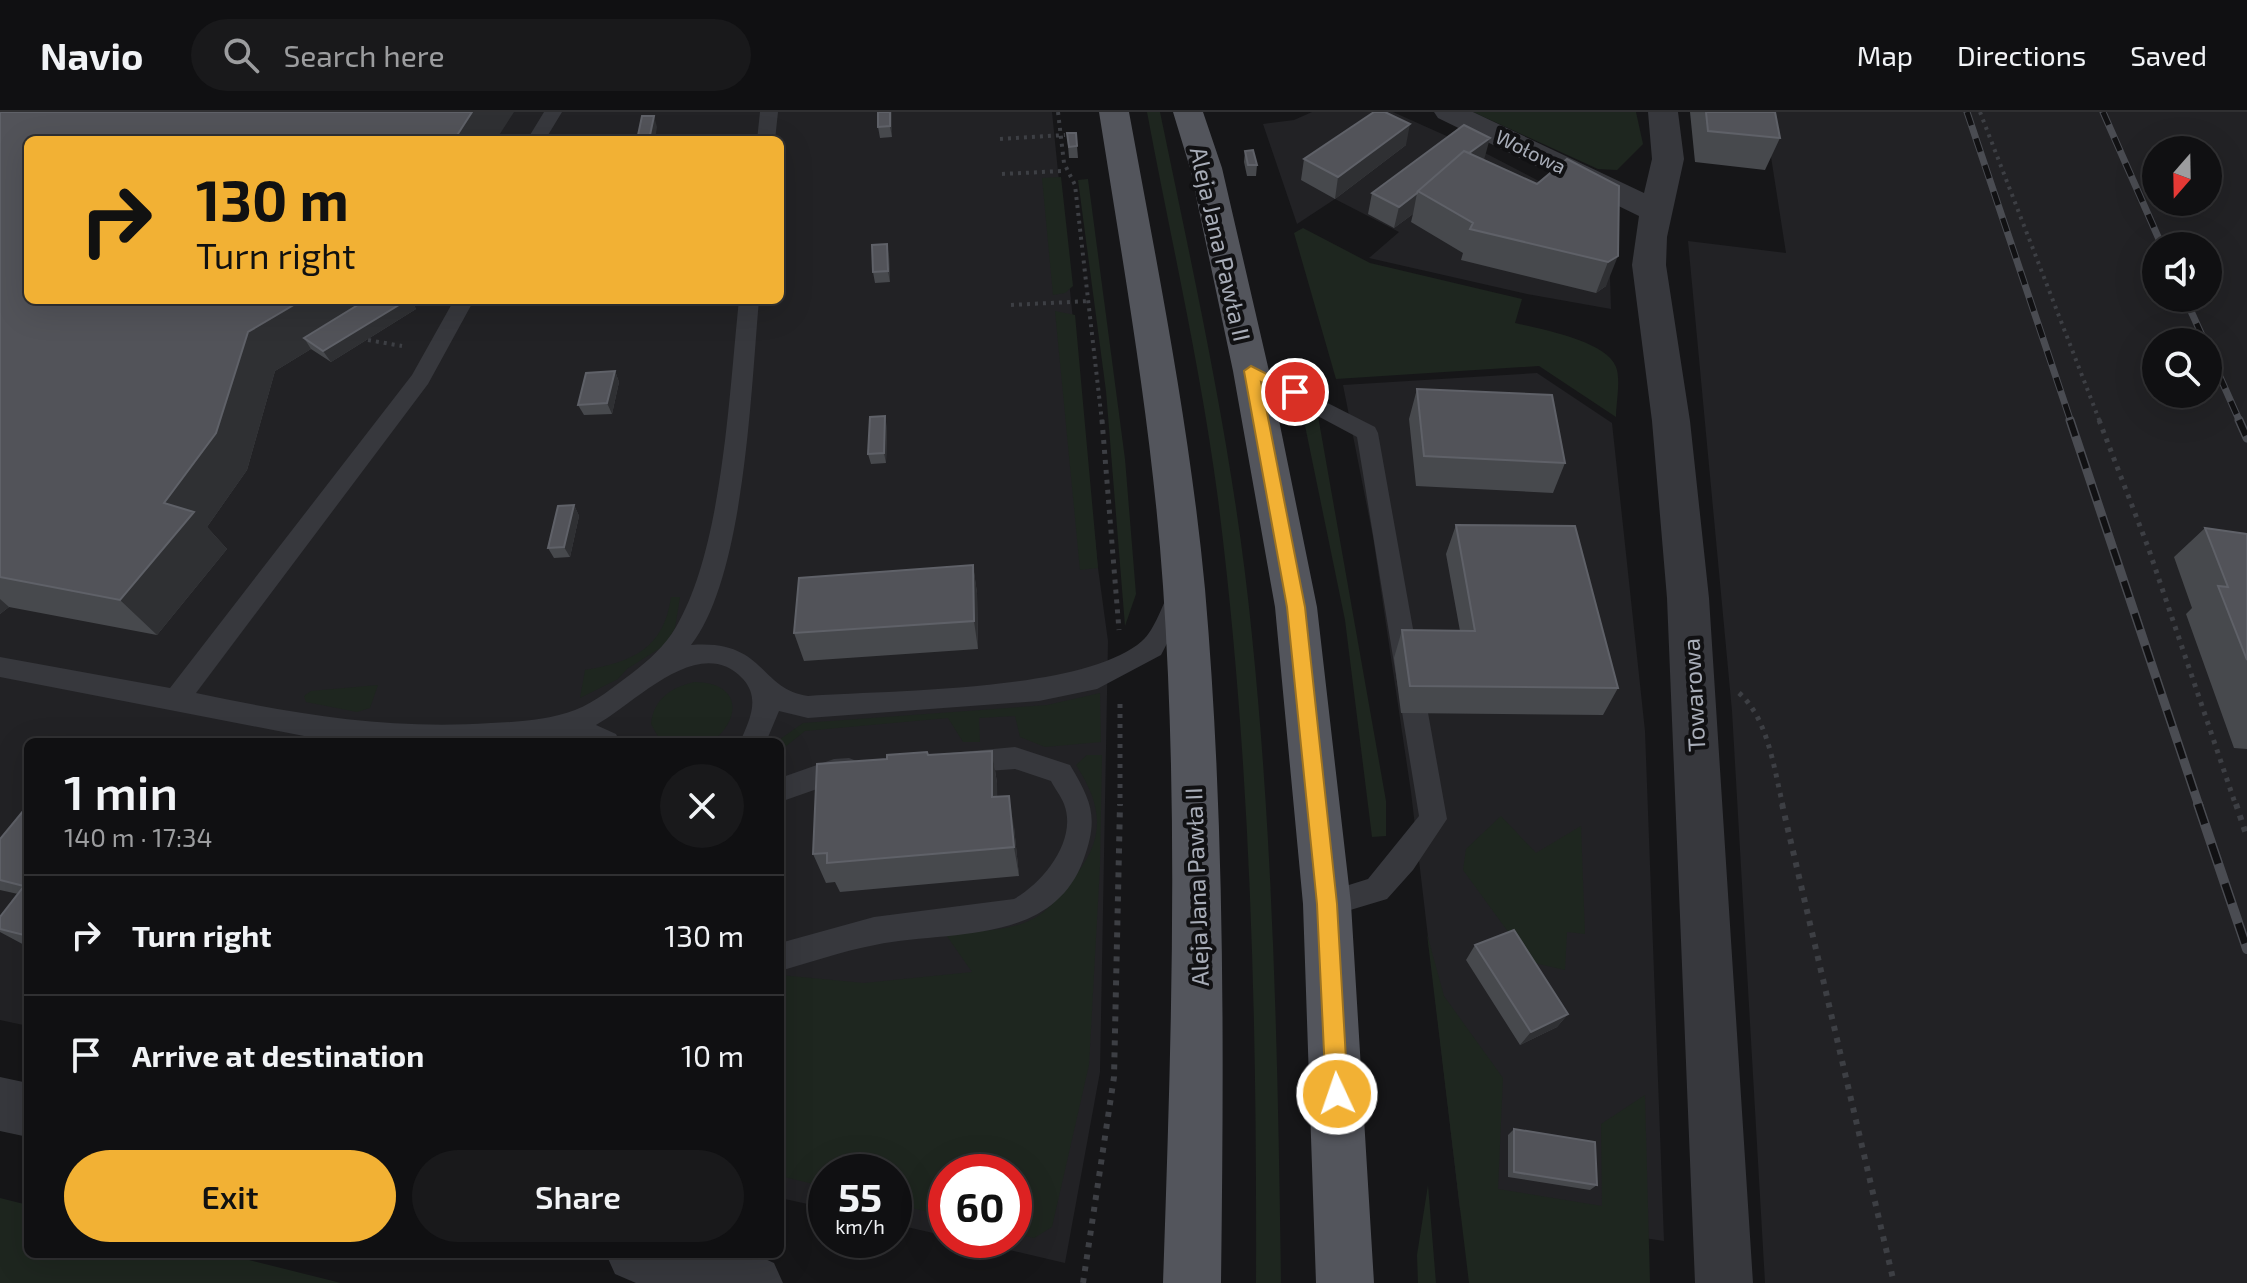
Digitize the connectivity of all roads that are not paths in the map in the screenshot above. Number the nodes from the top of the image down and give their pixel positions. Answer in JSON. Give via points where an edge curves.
{"nodes":[{"id":1,"x":553,"y":112,"type":"edge"},
{"id":2,"x":769,"y":112,"type":"edge"},
{"id":3,"x":1114,"y":112,"type":"edge"},
{"id":4,"x":1188,"y":112,"type":"edge"},
{"id":5,"x":1449,"y":112,"type":"edge"},
{"id":6,"x":1663,"y":112,"type":"edge"},
{"id":7,"x":538,"y":136,"type":"edge"},
{"id":8,"x":766,"y":136,"type":"edge"},
{"id":9,"x":1655,"y":211,"type":"junction"},
{"id":10,"x":462,"y":304,"type":"edge"},
{"id":11,"x":749,"y":304,"type":"edge"},
{"id":12,"x":1251,"y":371,"type":"junction"},
{"id":13,"x":1184,"y":588,"type":"junction"},
{"id":14,"x":701,"y":601,"type":"junction"},
{"id":15,"x":734,"y":659,"type":"junction"},
{"id":16,"x":0,"y":667,"type":"edge"},
{"id":17,"x":645,"y":677,"type":"junction"},
{"id":18,"x":760,"y":678,"type":"junction"},
{"id":19,"x":176,"y":700,"type":"junction"},
{"id":20,"x":546,"y":728,"type":"junction"},
{"id":21,"x":310,"y":735,"type":"edge"},
{"id":22,"x":598,"y":738,"type":"edge"},
{"id":23,"x":621,"y":738,"type":"edge"},
{"id":24,"x":755,"y":738,"type":"edge"},
{"id":25,"x":940,"y":762,"type":"edge"},
{"id":26,"x":879,"y":767,"type":"edge"},
{"id":27,"x":784,"y":789,"type":"edge"},
{"id":28,"x":1327,"y":904,"type":"junction"},
{"id":29,"x":784,"y":956,"type":"edge"},
{"id":30,"x":0,"y":1104,"type":"edge"},
{"id":31,"x":24,"y":1109,"type":"edge"},
{"id":32,"x":651,"y":1258,"type":"edge"},
{"id":33,"x":754,"y":1283,"type":"edge"},
{"id":34,"x":1192,"y":1283,"type":"edge"},
{"id":35,"x":1345,"y":1283,"type":"edge"},
{"id":36,"x":1724,"y":1283,"type":"edge"}],
"edges":[{"from":1,"to":7,"type":"lane"},
{"from":2,"to":8,"type":"lane"},
{"from":3,"to":13,"type":"main road","name":"Aleja Jana Pawła II","via":[[1170,465]]},
{"from":4,"to":12,"type":"main road","name":"Aleja Jana Pawła II","via":[[1206,168]]},
{"from":5,"to":9,"type":"street","name":"Wołowa"},
{"from":6,"to":9,"type":"street","name":"Towarowa","via":[[1668,159]]},
{"from":9,"to":36,"type":"street","name":"Towarowa","via":[[1649,265],[1671,421],[1693,682]]},
{"from":10,"to":19,"type":"lane","via":[[420,379]]},
{"from":11,"to":14,"type":"lane","via":[[728,490]]},
{"from":12,"to":28,"type":"main road","name":"Aleja Jana Pawła II","via":[[1296,607]]},
{"from":12,"to":28,"type":"lane","via":[[1367,433],[1433,819],[1377,890]]},
{"from":13,"to":18,"type":"lane","via":[[1152,648],[1074,685],[808,707],[785,703]]},
{"from":13,"to":34,"type":"main road","name":"Aleja Jana Pawła II","via":[[1199,1000]]},
{"from":14,"to":15,"type":"lane","via":[[710,633]]},
{"from":14,"to":17,"type":"lane","via":[[676,651]]},
{"from":15,"to":17,"type":"lane","via":[[698,654],[675,659]]},
{"from":15,"to":18,"type":"lane"},
{"from":16,"to":19,"type":"lane"},
{"from":17,"to":20,"type":"lane","via":[[584,718]]},
{"from":17,"to":23,"type":"lane","via":[[620,712]]},
{"from":18,"to":24,"type":"lane","via":[[767,709]]},
{"from":19,"to":21,"type":"lane"},
{"from":20,"to":21,"type":"lane","via":[[406,737]]},
{"from":20,"to":22,"type":"lane","via":[[581,730]]},
{"from":25,"to":29,"type":"lane","via":[[1015,758],[1060,773],[1079,805],[1080,822],[1071,861],[1054,887],[1018,912],[874,931]]},
{"from":26,"to":27,"type":"lane","via":[[834,771]]},
{"from":28,"to":35,"type":"main road","name":"Aleja Jana Pawła II"},
{"from":30,"to":31,"type":"street"},
{"from":32,"to":33,"type":"street"}]}
